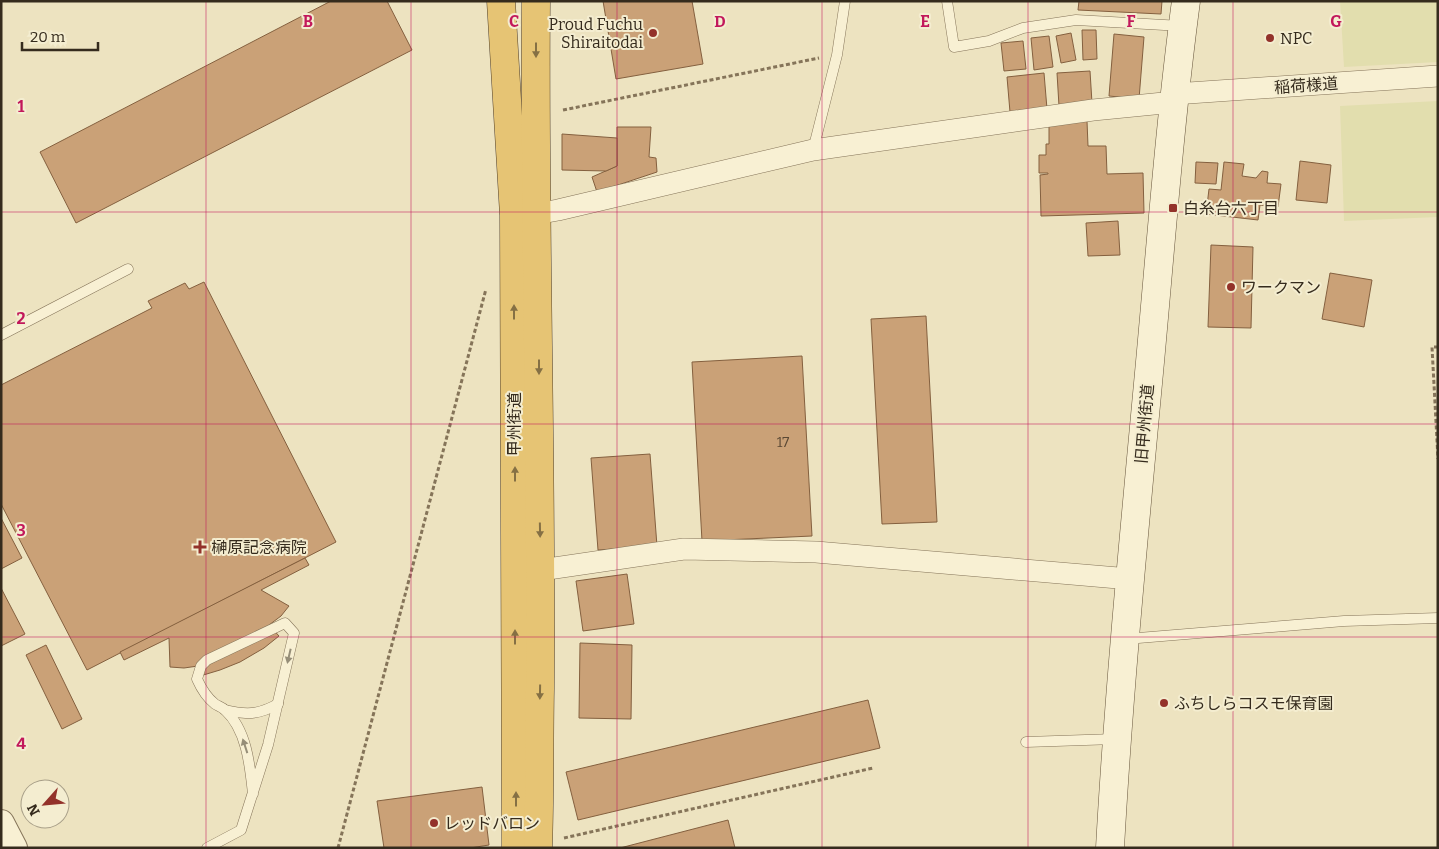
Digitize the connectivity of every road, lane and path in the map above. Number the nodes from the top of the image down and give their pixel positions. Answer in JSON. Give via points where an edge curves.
{"nodes":[{"id":1,"x":501,"y":1,"type":"edge"},
{"id":2,"x":536,"y":1,"type":"edge"},
{"id":3,"x":845,"y":1,"type":"edge"},
{"id":4,"x":947,"y":1,"type":"edge"},
{"id":5,"x":1185,"y":14,"type":"edge"},
{"id":6,"x":837,"y":55,"type":"junction"},
{"id":7,"x":1438,"y":76,"type":"edge"},
{"id":8,"x":1174,"y":98,"type":"junction"},
{"id":9,"x":557,"y":111,"type":"dead end"},
{"id":10,"x":813,"y":150,"type":"junction"},
{"id":11,"x":536,"y":214,"type":"junction"},
{"id":12,"x":128,"y":269,"type":"dead end"},
{"id":13,"x":486,"y":288,"type":"dead end"},
{"id":14,"x":1,"y":335,"type":"edge"},
{"id":15,"x":1438,"y":347,"type":"edge"},
{"id":16,"x":1438,"y":459,"type":"edge"},
{"id":17,"x":541,"y":570,"type":"junction"},
{"id":18,"x":1130,"y":579,"type":"junction"},
{"id":19,"x":1438,"y":618,"type":"edge"},
{"id":20,"x":1125,"y":639,"type":"junction"},
{"id":21,"x":278,"y":704,"type":"junction"},
{"id":22,"x":225,"y":710,"type":"junction"},
{"id":23,"x":1116,"y":739,"type":"junction"},
{"id":24,"x":1026,"y":742,"type":"dead end"},
{"id":25,"x":873,"y":768,"type":"dead end"},
{"id":26,"x":253,"y":794,"type":"junction"},
{"id":27,"x":1,"y":823,"type":"edge"},
{"id":28,"x":531,"y":846,"type":"edge"},
{"id":29,"x":14,"y":848,"type":"edge"},
{"id":30,"x":207,"y":848,"type":"edge"},
{"id":31,"x":338,"y":848,"type":"edge"},
{"id":32,"x":1110,"y":848,"type":"edge"}],
"edges":[{"from":28,"to":1,"type":"highway","name":"甲州街道","one_way":true,"via":[[514,215]]},
{"from":2,"to":11,"type":"highway","name":"甲州街道","one_way":true},
{"from":3,"to":6,"type":"lane"},
{"from":4,"to":5,"type":"lane","via":[[954,47],[989,41],[1023,28],[1076,20]]},
{"from":5,"to":8,"type":"main road","name":"旧甲州街道"},
{"from":6,"to":9,"type":"path"},
{"from":6,"to":10,"type":"lane"},
{"from":7,"to":8,"type":"street","name":"稲荷様道"},
{"from":8,"to":10,"type":"street","name":"稲荷様道"},
{"from":8,"to":18,"type":"main road","name":"旧甲州街道"},
{"from":10,"to":11,"type":"street","name":"稲荷様道"},
{"from":11,"to":17,"type":"highway","name":"甲州街道","one_way":true},
{"from":12,"to":14,"type":"lane"},
{"from":13,"to":31,"type":"path"},
{"from":15,"to":16,"type":"path","via":[[1432,347]]},
{"from":17,"to":18,"type":"street","via":[[684,549],[816,552]]},
{"from":17,"to":28,"type":"highway","name":"甲州街道","one_way":true},
{"from":18,"to":20,"type":"main road","name":"旧甲州街道"},
{"from":19,"to":20,"type":"lane","via":[[1344,621]]},
{"from":20,"to":23,"type":"main road","name":"旧甲州街道"},
{"from":21,"to":22,"type":"lane","via":[[265,711],[244,714]]},
{"from":22,"to":21,"type":"lane","one_way":true,"via":[[202,691],[197,679],[201,666],[207,660],[285,623],[294,634]]},
{"from":21,"to":26,"type":"lane"},
{"from":26,"to":22,"type":"lane","one_way":true,"via":[[246,747]]},
{"from":23,"to":24,"type":"lane"},
{"from":23,"to":32,"type":"main road","name":"旧甲州街道"},
{"from":25,"to":28,"type":"path"},
{"from":26,"to":30,"type":"lane","via":[[241,830]]},
{"from":27,"to":29,"type":"street"}]}
